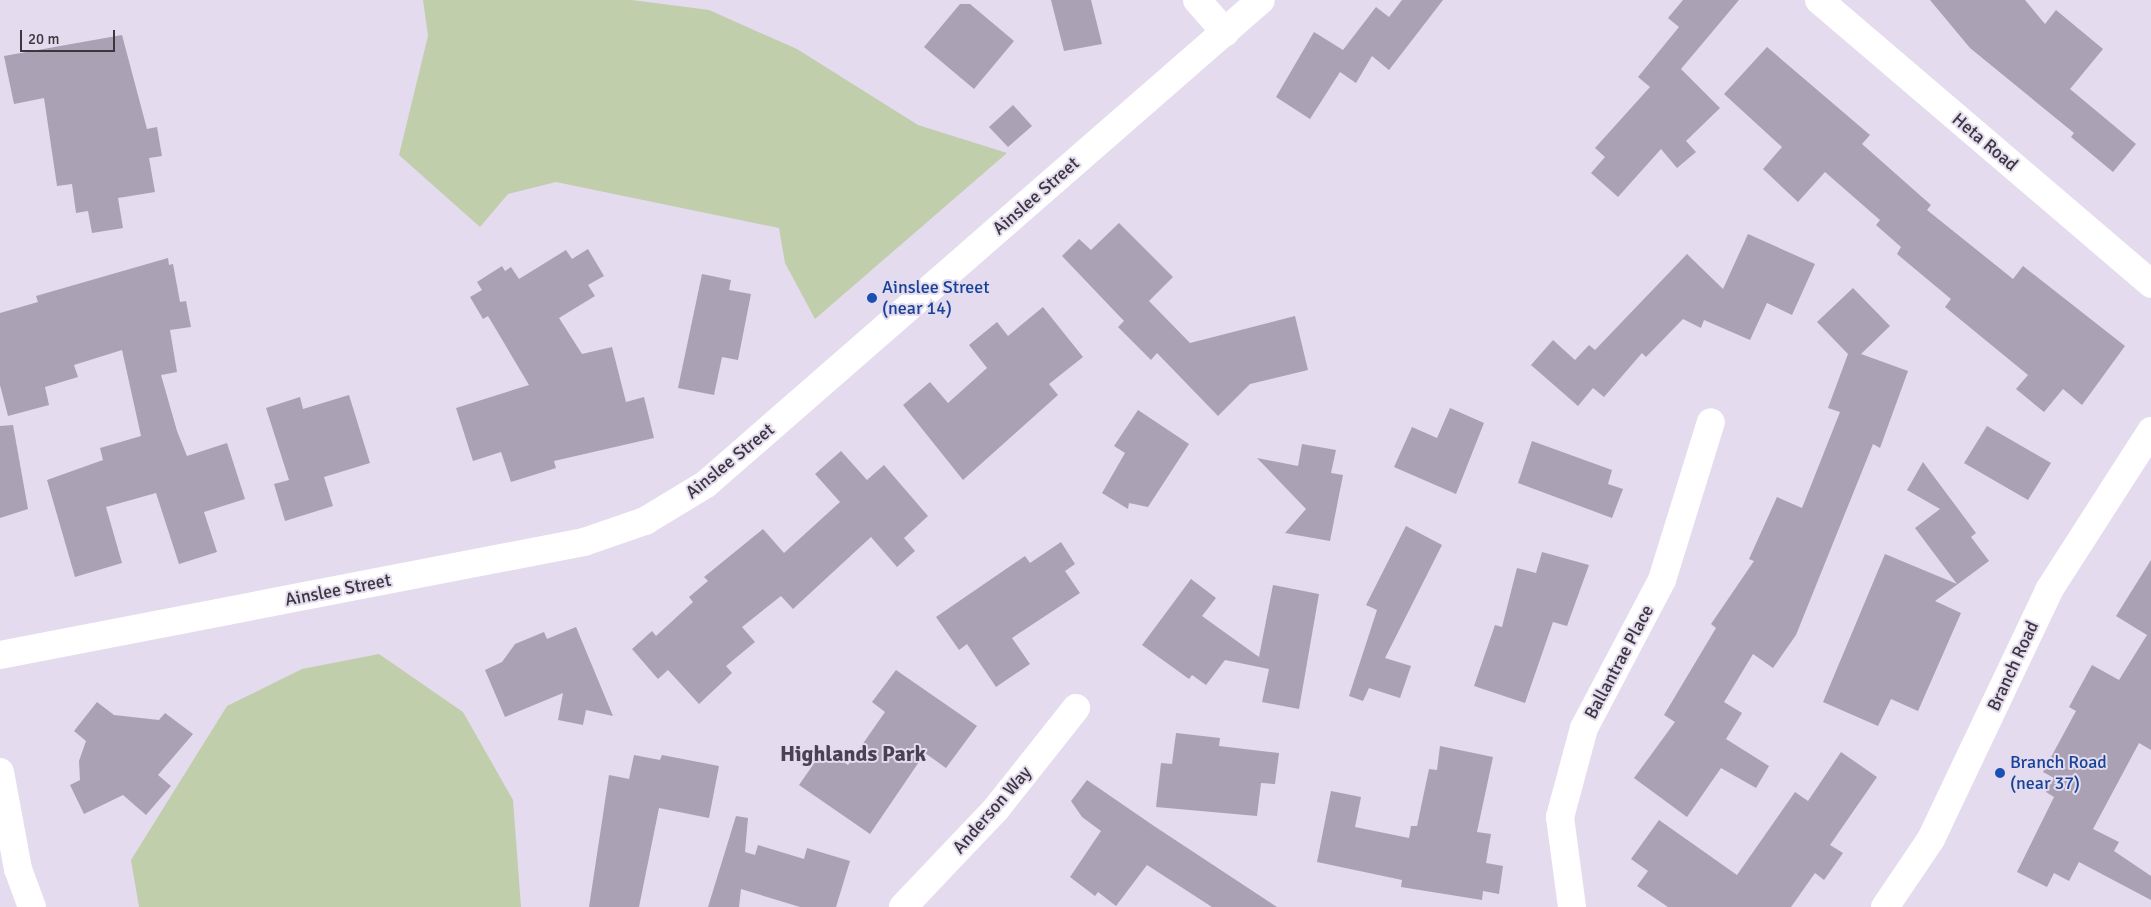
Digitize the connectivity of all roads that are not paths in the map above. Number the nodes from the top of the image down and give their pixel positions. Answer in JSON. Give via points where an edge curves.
{"nodes":[{"id":1,"x":1197,"y":0,"type":"edge"},
{"id":2,"x":1261,"y":0,"type":"edge"},
{"id":3,"x":1819,"y":0,"type":"edge"},
{"id":4,"x":1225,"y":32,"type":"junction"},
{"id":5,"x":2151,"y":284,"type":"edge"},
{"id":6,"x":1711,"y":422,"type":"dead end"},
{"id":7,"x":2151,"y":431,"type":"edge"},
{"id":8,"x":0,"y":655,"type":"edge"},
{"id":9,"x":1076,"y":708,"type":"dead end"},
{"id":10,"x":0,"y":772,"type":"edge"},
{"id":11,"x":32,"y":907,"type":"edge"},
{"id":12,"x":903,"y":907,"type":"edge"},
{"id":13,"x":1572,"y":907,"type":"edge"},
{"id":14,"x":1885,"y":907,"type":"edge"}],
"edges":[{"from":1,"to":4,"type":"street"},
{"from":2,"to":4,"type":"street","name":"Ainslee Street"},
{"from":3,"to":5,"type":"street","name":"Heta Road"},
{"from":4,"to":8,"type":"street","name":"Ainslee Street","via":[[706,484],[645,521],[584,542]]},
{"from":6,"to":13,"type":"street","name":"Ballantrae Place","via":[[1662,580],[1584,728],[1560,817]]},
{"from":7,"to":14,"type":"street","name":"Branch Road","via":[[2049,590],[1931,839]]},
{"from":9,"to":12,"type":"street","name":"Anderson Way","via":[[996,809]]},
{"from":10,"to":11,"type":"street","via":[[18,869]]}]}
